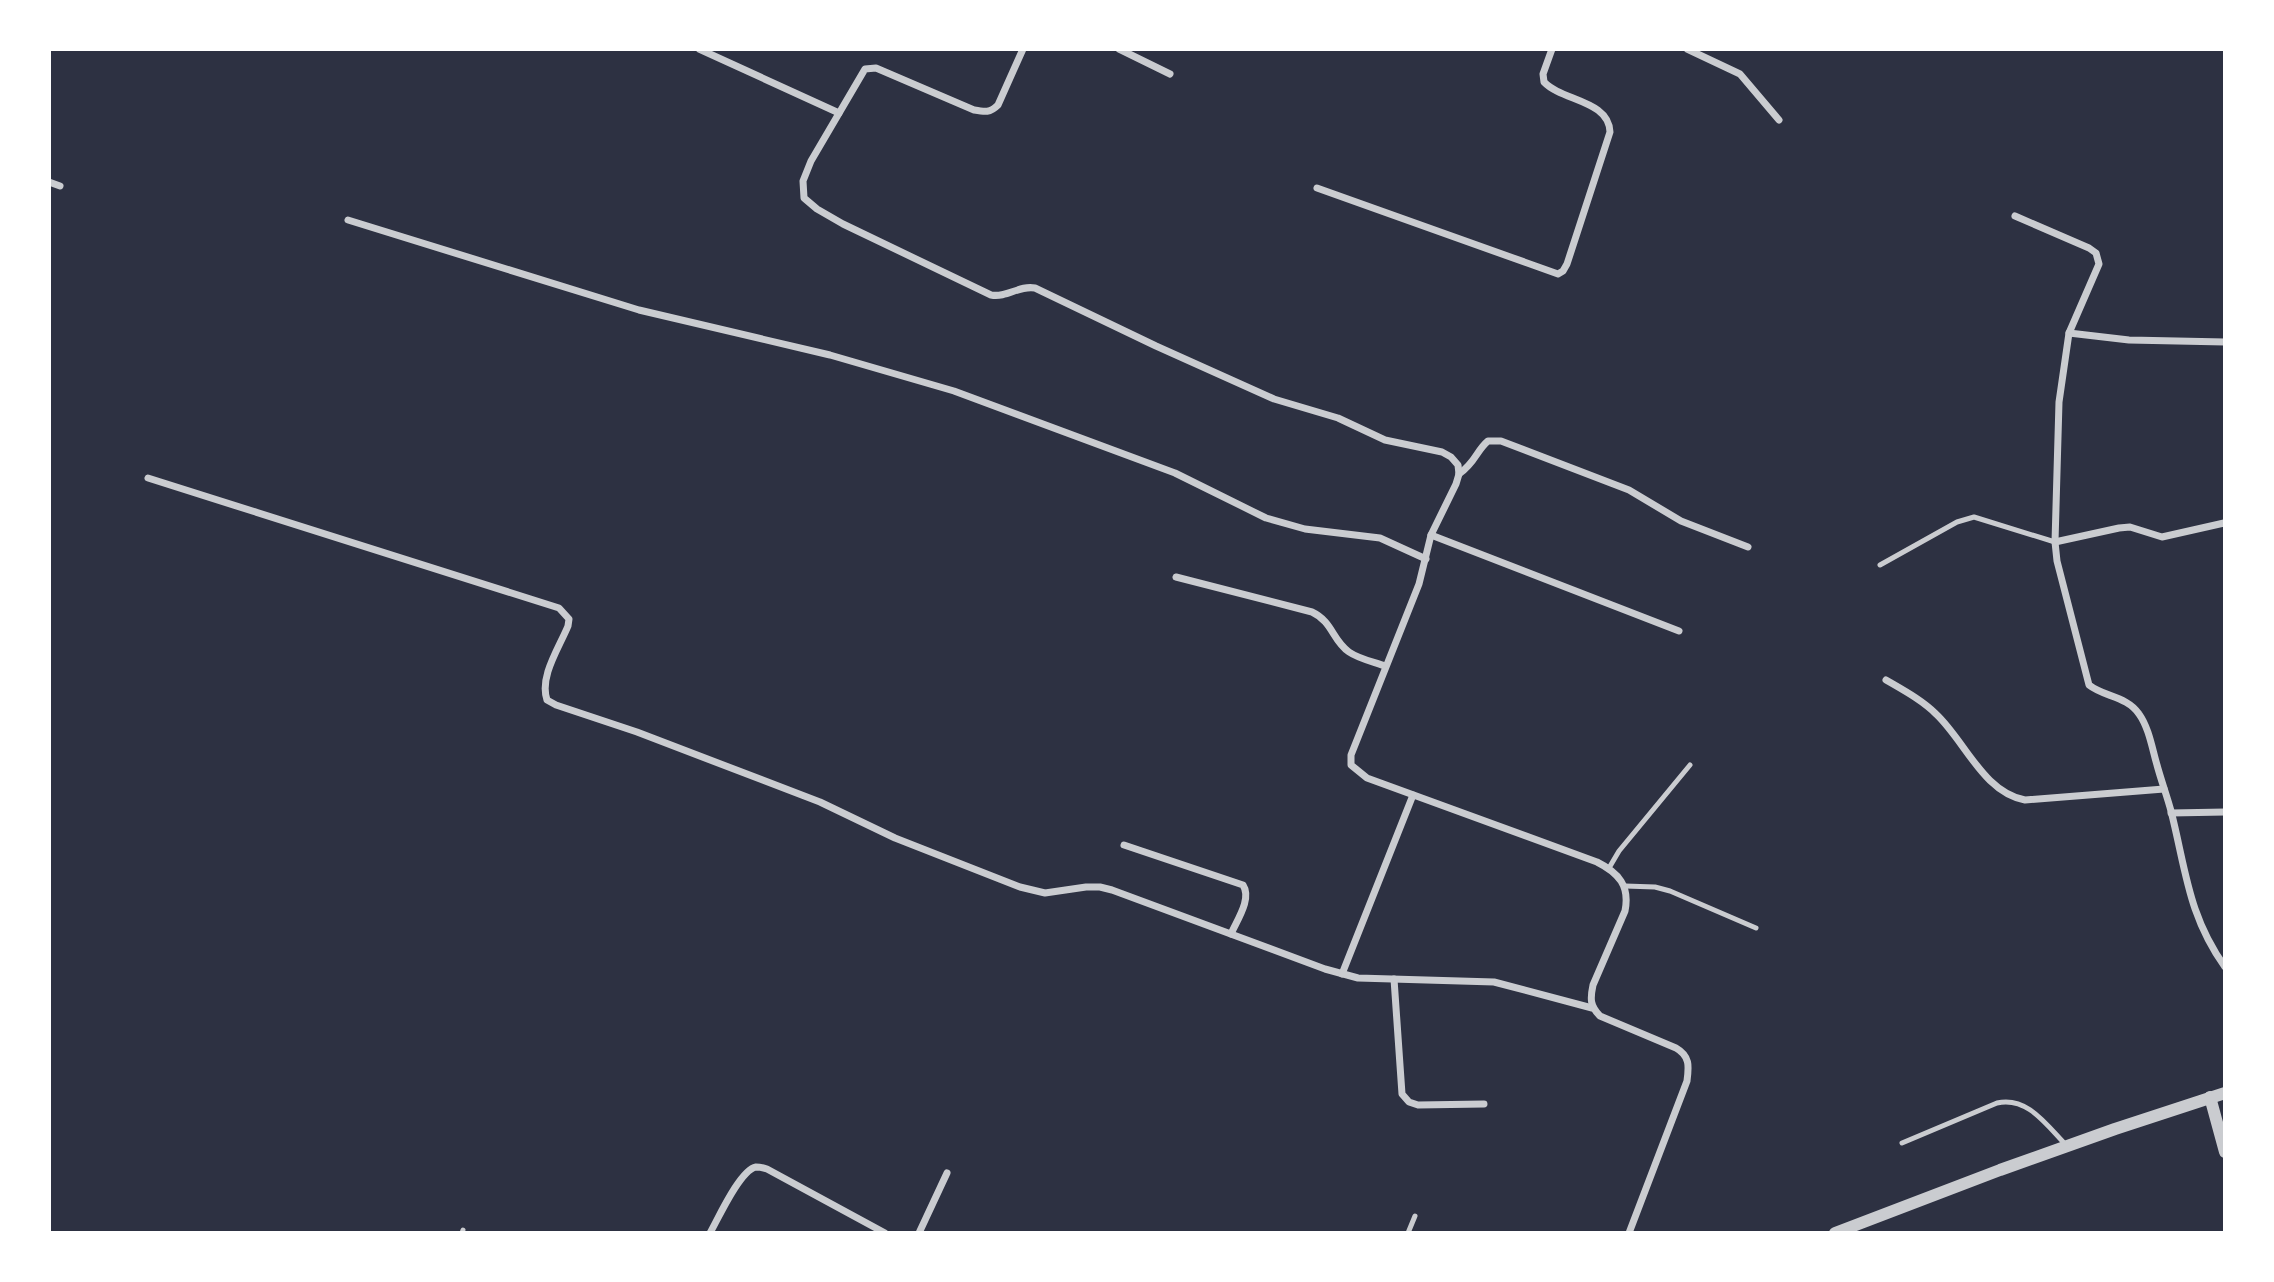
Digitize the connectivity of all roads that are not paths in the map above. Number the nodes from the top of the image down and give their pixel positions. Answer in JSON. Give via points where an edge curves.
{"nodes":[{"id":1,"x":699,"y":49,"type":"edge"},
{"id":2,"x":1023,"y":49,"type":"edge"},
{"id":3,"x":1119,"y":49,"type":"edge"},
{"id":4,"x":1552,"y":49,"type":"edge"},
{"id":5,"x":1687,"y":49,"type":"edge"},
{"id":6,"x":1170,"y":74,"type":"dead end"},
{"id":7,"x":839,"y":113,"type":"junction"},
{"id":8,"x":1779,"y":120,"type":"dead end"},
{"id":9,"x":49,"y":183,"type":"edge"},
{"id":10,"x":60,"y":186,"type":"dead end"},
{"id":11,"x":1317,"y":188,"type":"dead end"},
{"id":12,"x":2015,"y":216,"type":"dead end"},
{"id":13,"x":348,"y":220,"type":"dead end"},
{"id":14,"x":2069,"y":333,"type":"junction"},
{"id":15,"x":2225,"y":342,"type":"edge"},
{"id":16,"x":1459,"y":474,"type":"junction"},
{"id":17,"x":148,"y":478,"type":"dead end"},
{"id":18,"x":2224,"y":523,"type":"edge"},
{"id":19,"x":1431,"y":535,"type":"junction"},
{"id":20,"x":2055,"y":542,"type":"junction"},
{"id":21,"x":1748,"y":547,"type":"dead end"},
{"id":22,"x":1426,"y":559,"type":"junction"},
{"id":23,"x":1880,"y":565,"type":"dead end"},
{"id":24,"x":1176,"y":577,"type":"dead end"},
{"id":25,"x":1679,"y":631,"type":"dead end"},
{"id":26,"x":1385,"y":666,"type":"junction"},
{"id":27,"x":1886,"y":680,"type":"dead end"},
{"id":28,"x":1690,"y":765,"type":"dead end"},
{"id":29,"x":2164,"y":789,"type":"junction"},
{"id":30,"x":1413,"y":795,"type":"junction"},
{"id":31,"x":2225,"y":812,"type":"edge"},
{"id":32,"x":2171,"y":813,"type":"junction"},
{"id":33,"x":1124,"y":845,"type":"dead end"},
{"id":34,"x":1609,"y":868,"type":"junction"},
{"id":35,"x":1625,"y":886,"type":"junction"},
{"id":36,"x":1756,"y":928,"type":"dead end"},
{"id":37,"x":1231,"y":934,"type":"junction"},
{"id":38,"x":2225,"y":967,"type":"edge"},
{"id":39,"x":1342,"y":974,"type":"junction"},
{"id":40,"x":1394,"y":979,"type":"junction"},
{"id":41,"x":1592,"y":1008,"type":"junction"},
{"id":42,"x":2225,"y":1093,"type":"edge"},
{"id":43,"x":2210,"y":1097,"type":"junction"},
{"id":44,"x":1484,"y":1104,"type":"dead end"},
{"id":45,"x":1902,"y":1143,"type":"dead end"},
{"id":46,"x":2067,"y":1146,"type":"junction"},
{"id":47,"x":2225,"y":1152,"type":"edge"},
{"id":48,"x":947,"y":1172,"type":"dead end"},
{"id":49,"x":1415,"y":1216,"type":"dead end"},
{"id":50,"x":710,"y":1233,"type":"edge"},
{"id":51,"x":885,"y":1233,"type":"edge"},
{"id":52,"x":919,"y":1233,"type":"edge"},
{"id":53,"x":1408,"y":1233,"type":"edge"},
{"id":54,"x":1629,"y":1233,"type":"edge"},
{"id":55,"x":1835,"y":1233,"type":"edge"}],
"edges":[{"from":1,"to":7,"type":"street"},
{"from":2,"to":7,"type":"street","via":[[993,110],[975,110],[869,67]]},
{"from":3,"to":6,"type":"street"},
{"from":4,"to":11,"type":"street","via":[[1544,82],[1599,110],[1609,122],[1567,264],[1558,274]]},
{"from":5,"to":8,"type":"street","via":[[1740,74]]},
{"from":7,"to":16,"type":"street","via":[[803,181],[804,198],[817,209],[991,295],[1035,288],[1274,399],[1338,418],[1385,440],[1442,453],[1458,465]]},
{"from":9,"to":10,"type":"street"},
{"from":12,"to":14,"type":"street","via":[[2089,248],[2099,258]]},
{"from":13,"to":22,"type":"street","via":[[639,310],[954,390],[1175,472],[1266,518],[1305,529],[1380,538]]},
{"from":14,"to":15,"type":"street","via":[[2129,340]]},
{"from":14,"to":20,"type":"street","via":[[2059,402]]},
{"from":16,"to":19,"type":"street"},
{"from":16,"to":21,"type":"street","via":[[1474,463],[1488,441],[1501,441],[1629,490],[1681,521]]},
{"from":17,"to":37,"type":"street","via":[[559,608],[569,619],[568,626],[544,691],[547,700],[556,705],[820,802],[895,838],[1020,887],[1045,893],[1100,887]]},
{"from":18,"to":20,"type":"street","via":[[2162,537],[2130,527]]},
{"from":19,"to":22,"type":"street"},
{"from":19,"to":25,"type":"street"},
{"from":20,"to":23,"type":"lane","via":[[1974,517]]},
{"from":20,"to":29,"type":"street","via":[[2089,685],[2122,699],[2138,713]]},
{"from":22,"to":26,"type":"street"},
{"from":24,"to":26,"type":"street","via":[[1312,612],[1328,622],[1349,652]]},
{"from":26,"to":30,"type":"street","via":[[1351,765],[1367,778]]},
{"from":27,"to":29,"type":"street","via":[[1936,714],[1997,788],[2015,798]]},
{"from":28,"to":34,"type":"lane"},
{"from":29,"to":32,"type":"street"},
{"from":30,"to":34,"type":"street"},
{"from":30,"to":39,"type":"street"},
{"from":31,"to":32,"type":"street"},
{"from":32,"to":38,"type":"street","via":[[2195,914]]},
{"from":33,"to":37,"type":"street","via":[[1243,885],[1247,898]]},
{"from":34,"to":35,"type":"street"},
{"from":35,"to":36,"type":"lane","via":[[1670,891]]},
{"from":35,"to":41,"type":"street","via":[[1625,911],[1593,985]]},
{"from":37,"to":39,"type":"street"},
{"from":39,"to":40,"type":"street"},
{"from":40,"to":41,"type":"street","via":[[1494,982]]},
{"from":40,"to":44,"type":"street","via":[[1402,1094],[1418,1105]]},
{"from":41,"to":54,"type":"street","via":[[1600,1016],[1676,1048],[1690,1064]]},
{"from":42,"to":43,"type":"street"},
{"from":43,"to":46,"type":"street"},
{"from":43,"to":47,"type":"street"},
{"from":45,"to":46,"type":"lane","via":[[2008,1100],[2026,1106]]},
{"from":46,"to":55,"type":"street"},
{"from":48,"to":52,"type":"street"},
{"from":49,"to":53,"type":"lane"},
{"from":50,"to":51,"type":"street","via":[[740,1181],[757,1167]]}]}
